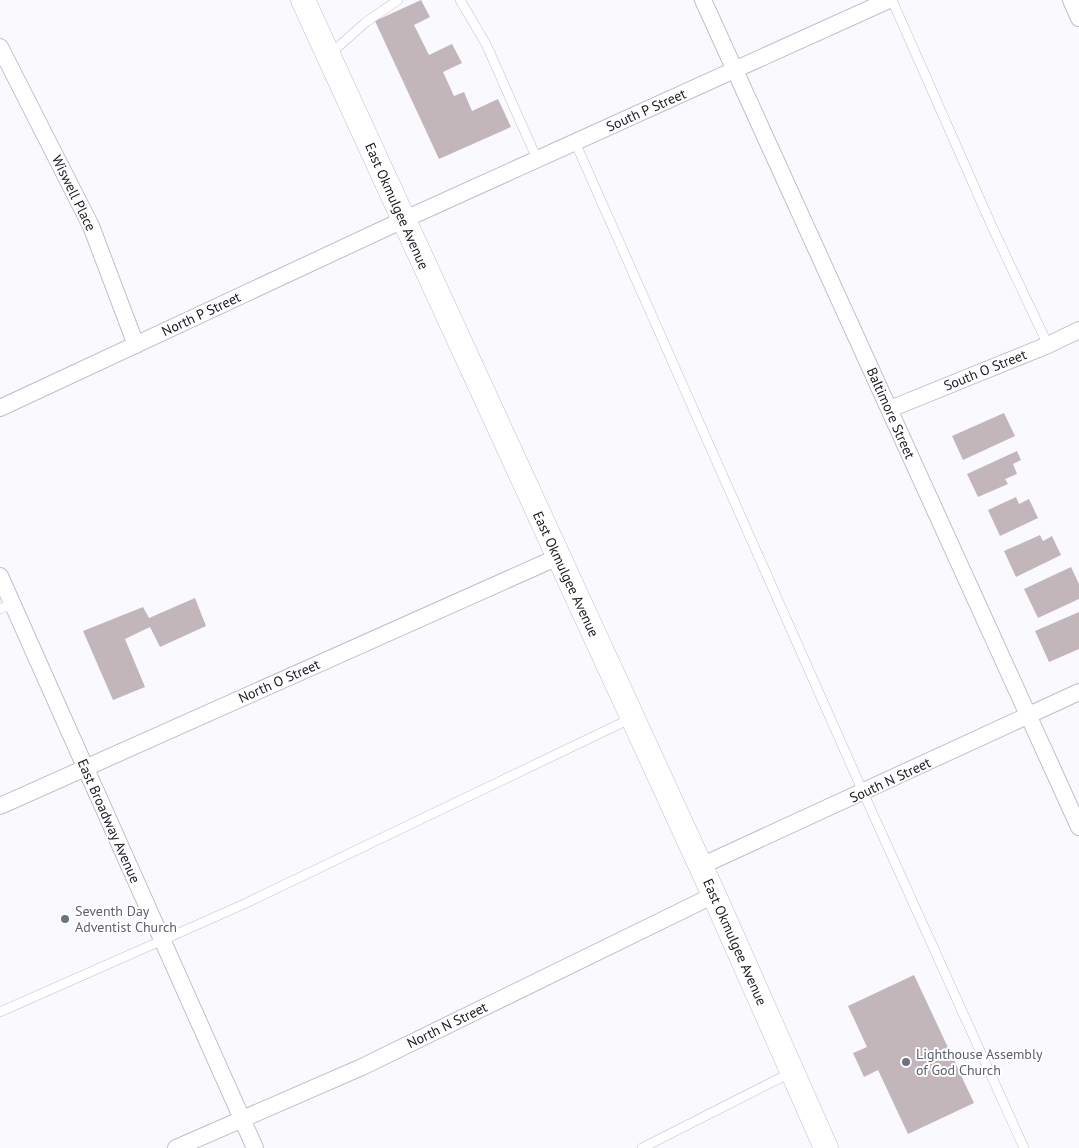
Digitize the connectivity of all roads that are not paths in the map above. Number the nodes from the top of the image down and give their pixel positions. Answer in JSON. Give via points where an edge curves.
{"nodes":[{"id":1,"x":303,"y":0,"type":"edge"},
{"id":2,"x":398,"y":0,"type":"edge"},
{"id":3,"x":460,"y":0,"type":"edge"},
{"id":4,"x":703,"y":0,"type":"edge"},
{"id":5,"x":891,"y":0,"type":"edge"},
{"id":6,"x":1071,"y":0,"type":"edge"},
{"id":7,"x":1079,"y":18,"type":"edge"},
{"id":8,"x":0,"y":47,"type":"edge"},
{"id":9,"x":328,"y":56,"type":"junction"},
{"id":10,"x":734,"y":70,"type":"junction"},
{"id":11,"x":575,"y":142,"type":"junction"},
{"id":12,"x":537,"y":159,"type":"junction"},
{"id":13,"x":403,"y":220,"type":"junction"},
{"id":14,"x":1079,"y":330,"type":"edge"},
{"id":15,"x":136,"y":344,"type":"junction"},
{"id":16,"x":1048,"y":345,"type":"junction"},
{"id":17,"x":0,"y":408,"type":"edge"},
{"id":18,"x":890,"y":409,"type":"junction"},
{"id":19,"x":558,"y":556,"type":"junction"},
{"id":20,"x":0,"y":576,"type":"edge"},
{"id":21,"x":6,"y":607,"type":"edge"},
{"id":22,"x":1079,"y":692,"type":"edge"},
{"id":23,"x":1029,"y":717,"type":"junction"},
{"id":24,"x":632,"y":718,"type":"junction"},
{"id":25,"x":85,"y":768,"type":"junction"},
{"id":26,"x":863,"y":792,"type":"junction"},
{"id":27,"x":0,"y":806,"type":"edge"},
{"id":28,"x":1079,"y":827,"type":"edge"},
{"id":29,"x":701,"y":866,"type":"junction"},
{"id":30,"x":714,"y":895,"type":"junction"},
{"id":31,"x":162,"y":940,"type":"junction"},
{"id":32,"x":0,"y":1012,"type":"edge"},
{"id":33,"x":793,"y":1072,"type":"junction"},
{"id":34,"x":242,"y":1119,"type":"junction"},
{"id":35,"x":176,"y":1148,"type":"edge"},
{"id":36,"x":255,"y":1148,"type":"edge"},
{"id":37,"x":642,"y":1148,"type":"edge"},
{"id":38,"x":826,"y":1148,"type":"edge"},
{"id":39,"x":1024,"y":1148,"type":"edge"}],
"edges":[{"from":1,"to":9,"type":"main road","name":"East Okmulgee Avenue"},
{"from":2,"to":9,"type":"lane","via":[[366,22]]},
{"from":3,"to":12,"type":"lane","via":[[486,44]]},
{"from":4,"to":10,"type":"street","name":"Baltimore Street"},
{"from":5,"to":10,"type":"street","name":"South P Street"},
{"from":5,"to":16,"type":"lane"},
{"from":6,"to":7,"type":"street"},
{"from":8,"to":15,"type":"street","name":"Wiswell Place","via":[[91,226]]},
{"from":9,"to":13,"type":"main road","name":"East Okmulgee Avenue"},
{"from":10,"to":11,"type":"street","name":"South P Street"},
{"from":10,"to":18,"type":"street","name":"Baltimore Street"},
{"from":11,"to":12,"type":"street","name":"South P Street"},
{"from":11,"to":26,"type":"lane"},
{"from":12,"to":13,"type":"street","name":"South P Street"},
{"from":13,"to":15,"type":"street","name":"North P Street"},
{"from":13,"to":19,"type":"main road","name":"East Okmulgee Avenue"},
{"from":14,"to":16,"type":"street","name":"South O Street"},
{"from":15,"to":17,"type":"street","name":"North P Street"},
{"from":16,"to":18,"type":"street","name":"South O Street"},
{"from":18,"to":23,"type":"street","name":"Baltimore Street"},
{"from":19,"to":24,"type":"main road","name":"East Okmulgee Avenue"},
{"from":19,"to":25,"type":"street","name":"North O Street"},
{"from":20,"to":21,"type":"street","name":"East Broadway Avenue"},
{"from":21,"to":25,"type":"street","name":"East Broadway Avenue"},
{"from":22,"to":23,"type":"street","name":"South N Street"},
{"from":23,"to":26,"type":"street","name":"South N Street"},
{"from":23,"to":28,"type":"street","name":"Baltimore Street"},
{"from":24,"to":29,"type":"main road","name":"East Okmulgee Avenue"},
{"from":24,"to":31,"type":"lane","via":[[242,905]]},
{"from":25,"to":27,"type":"street","name":"North O Street"},
{"from":25,"to":31,"type":"street","name":"East Broadway Avenue"},
{"from":26,"to":29,"type":"street","name":"South N Street"},
{"from":26,"to":39,"type":"lane"},
{"from":29,"to":30,"type":"main road","name":"East Okmulgee Avenue"},
{"from":30,"to":33,"type":"main road","name":"East Okmulgee Avenue"},
{"from":30,"to":34,"type":"street","name":"North N Street","via":[[362,1067]]},
{"from":31,"to":32,"type":"lane"},
{"from":31,"to":34,"type":"street","name":"East Broadway Avenue"},
{"from":33,"to":37,"type":"lane"},
{"from":33,"to":38,"type":"main road","name":"East Okmulgee Avenue"},
{"from":34,"to":35,"type":"street","name":"North N Street"},
{"from":34,"to":36,"type":"street","name":"East Broadway Avenue"}]}
